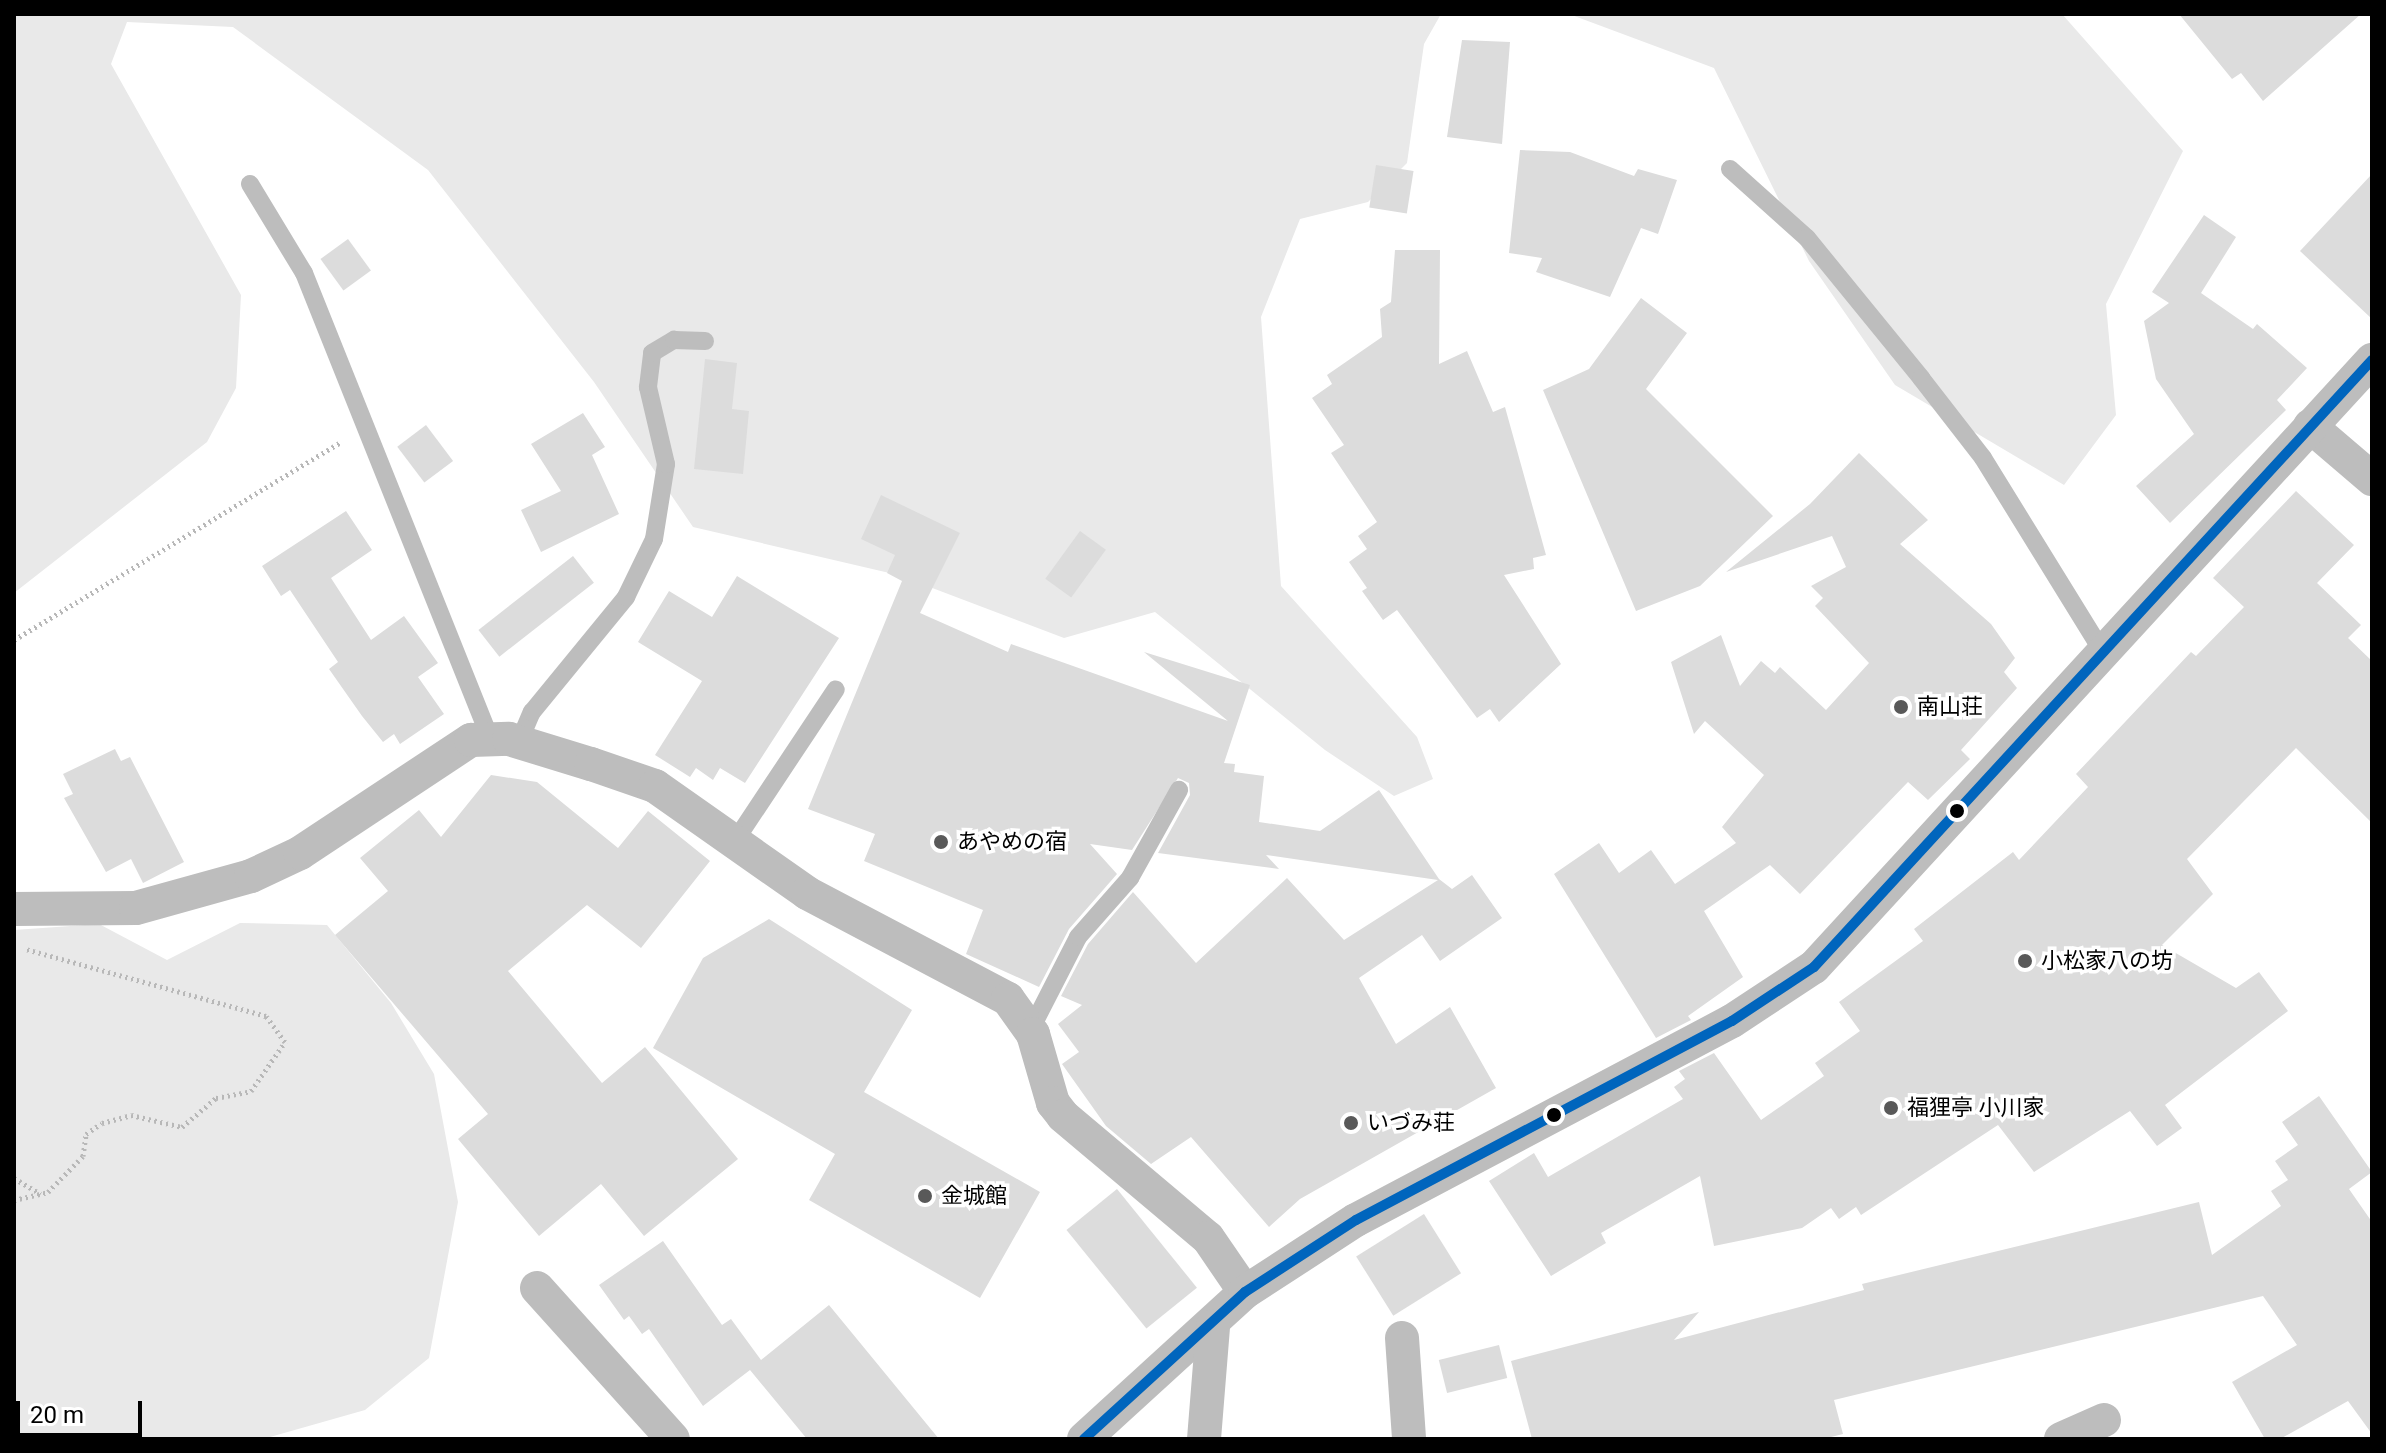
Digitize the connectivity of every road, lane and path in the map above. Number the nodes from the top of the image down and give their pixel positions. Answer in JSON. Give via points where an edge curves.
{"nodes":[{"id":1,"x":1730,"y":169,"type":"dead end"},
{"id":2,"x":250,"y":184,"type":"dead end"},
{"id":3,"x":705,"y":341,"type":"dead end"},
{"id":4,"x":2372,"y":360,"type":"edge"},
{"id":5,"x":370,"y":425,"type":"junction"},
{"id":6,"x":2310,"y":426,"type":"junction"},
{"id":7,"x":2372,"y":479,"type":"edge"},
{"id":8,"x":14,"y":640,"type":"edge"},
{"id":9,"x":2101,"y":649,"type":"junction"},
{"id":10,"x":836,"y":689,"type":"dead end"},
{"id":11,"x":504,"y":740,"type":"junction"},
{"id":12,"x":1179,"y":790,"type":"dead end"},
{"id":13,"x":735,"y":841,"type":"junction"},
{"id":14,"x":14,"y":909,"type":"edge"},
{"id":15,"x":14,"y":946,"type":"edge"},
{"id":16,"x":1031,"y":1029,"type":"junction"},
{"id":17,"x":14,"y":1178,"type":"edge"},
{"id":18,"x":42,"y":1195,"type":"junction"},
{"id":19,"x":14,"y":1200,"type":"edge"},
{"id":20,"x":537,"y":1288,"type":"dead end"},
{"id":21,"x":1245,"y":1292,"type":"junction"},
{"id":22,"x":1213,"y":1326,"type":"junction"},
{"id":23,"x":1402,"y":1338,"type":"dead end"},
{"id":24,"x":2104,"y":1420,"type":"dead end"},
{"id":25,"x":673,"y":1439,"type":"edge"},
{"id":26,"x":1084,"y":1439,"type":"edge"},
{"id":27,"x":1204,"y":1439,"type":"edge"},
{"id":28,"x":1409,"y":1439,"type":"edge"},
{"id":29,"x":2061,"y":1439,"type":"edge"}],
"edges":[{"from":1,"to":9,"type":"lane","via":[[1807,238],[1983,458]]},
{"from":2,"to":5,"type":"lane","via":[[304,273]]},
{"from":3,"to":11,"type":"lane","via":[[674,340],[652,353],[648,387],[666,464],[654,539],[626,597]]},
{"from":4,"to":6,"type":"street"},
{"from":5,"to":8,"type":"path"},
{"from":5,"to":11,"type":"lane"},
{"from":6,"to":7,"type":"street"},
{"from":6,"to":9,"type":"street"},
{"from":9,"to":21,"type":"street","via":[[1814,967],[1732,1021],[1356,1220]]},
{"from":10,"to":13,"type":"lane"},
{"from":11,"to":13,"type":"street","via":[[655,786]]},
{"from":11,"to":14,"type":"street","via":[[471,740],[300,853],[251,876],[136,908]]},
{"from":12,"to":16,"type":"lane","via":[[1130,878],[1078,937]]},
{"from":13,"to":16,"type":"street","via":[[807,893],[1008,999]]},
{"from":15,"to":18,"type":"path","via":[[266,1016],[285,1042],[259,1086],[216,1098],[188,1125],[131,1115],[92,1128],[83,1156]]},
{"from":16,"to":21,"type":"street","via":[[1063,1116],[1208,1238]]},
{"from":17,"to":18,"type":"path"},
{"from":18,"to":19,"type":"path"},
{"from":20,"to":25,"type":"street"},
{"from":21,"to":22,"type":"street"},
{"from":22,"to":26,"type":"street"},
{"from":22,"to":27,"type":"street"},
{"from":23,"to":28,"type":"street"},
{"from":24,"to":29,"type":"street"}]}
